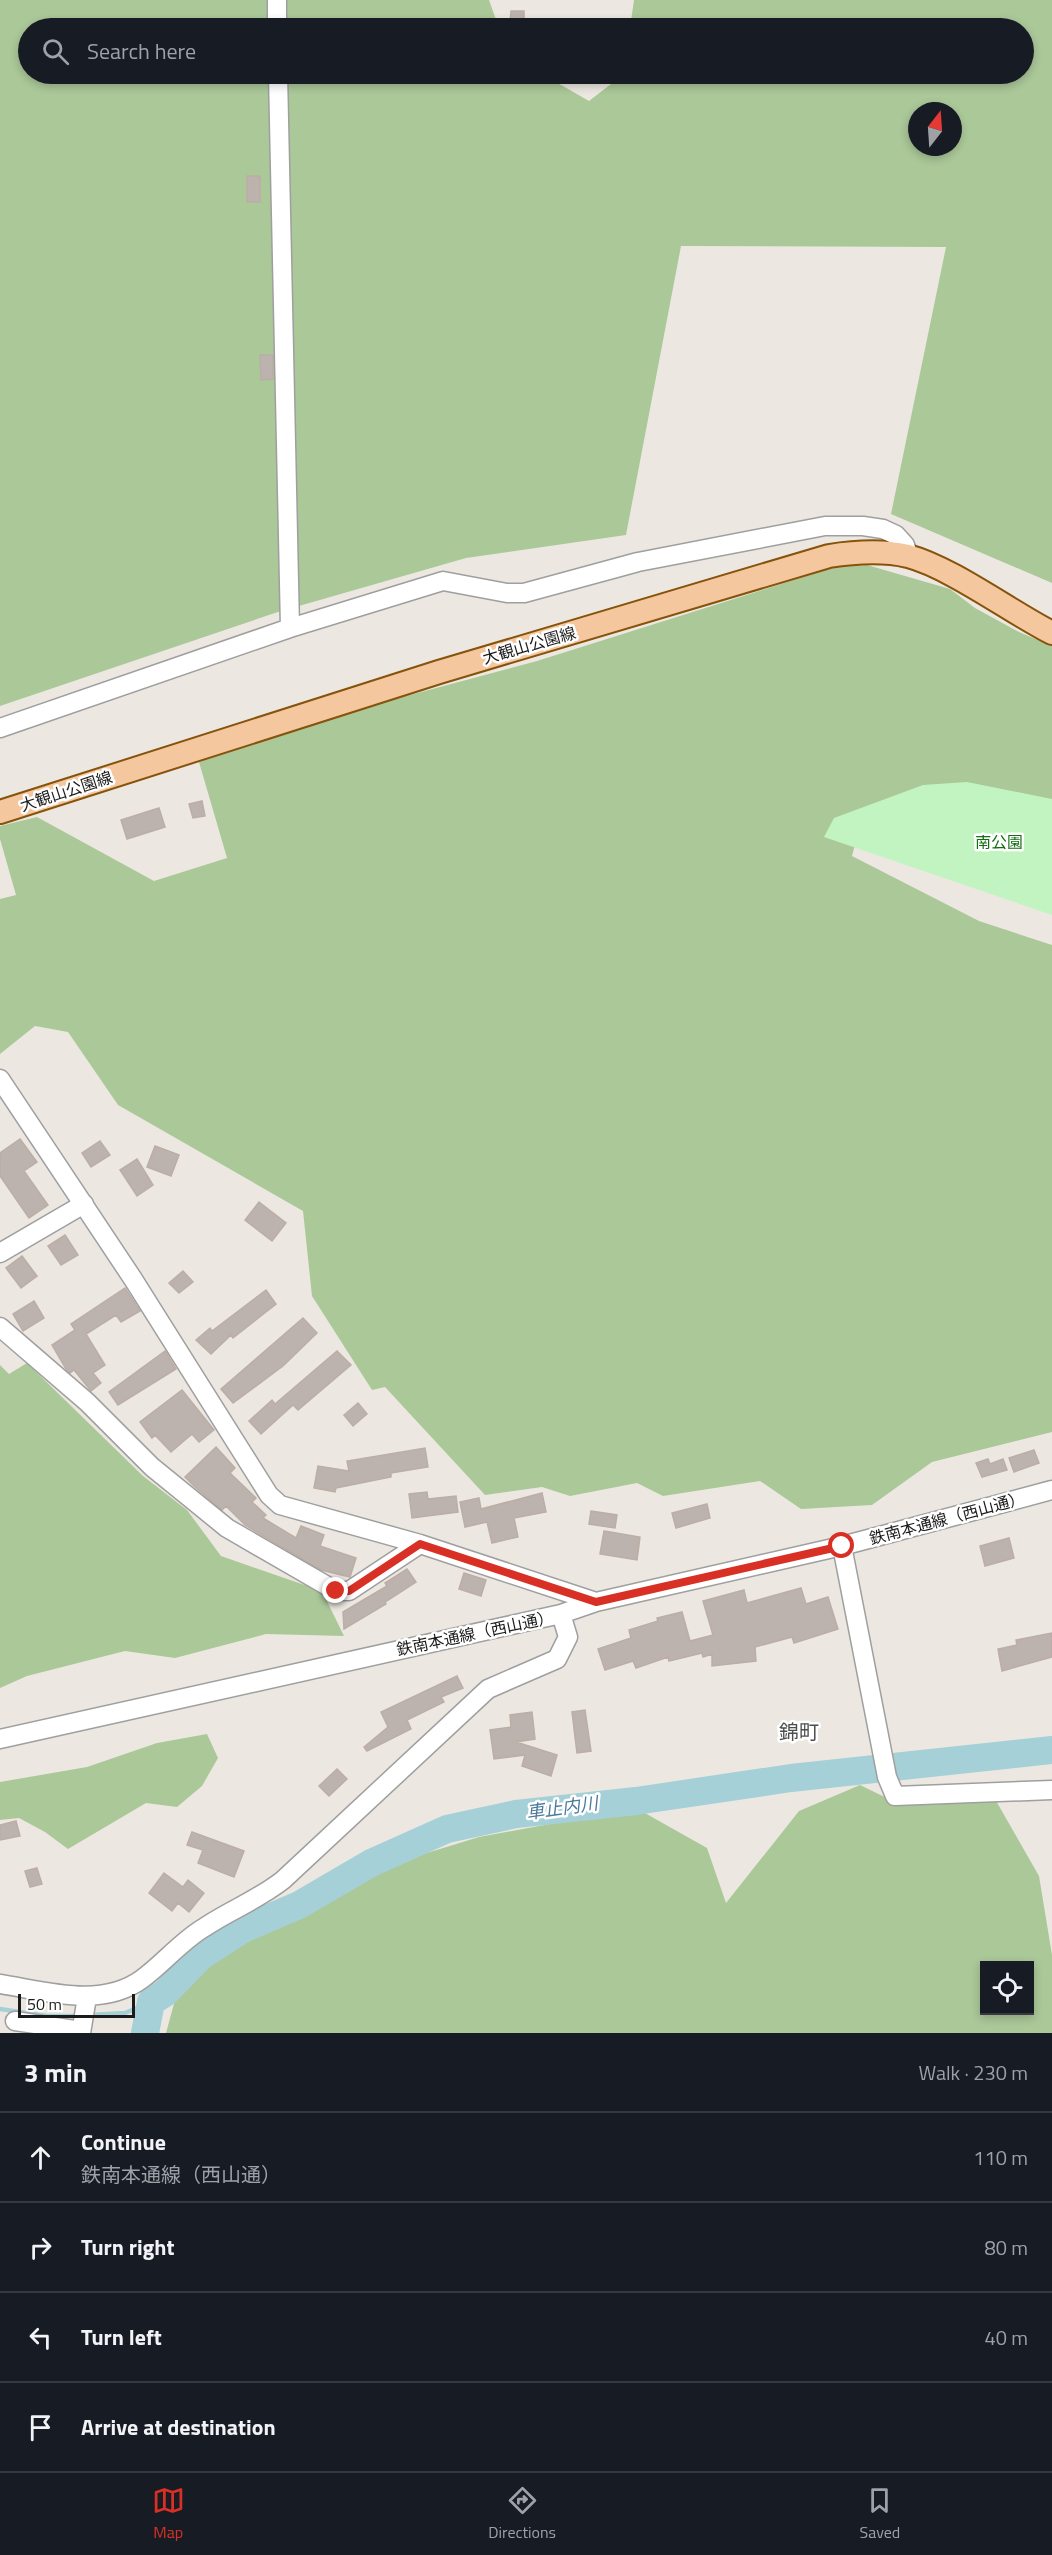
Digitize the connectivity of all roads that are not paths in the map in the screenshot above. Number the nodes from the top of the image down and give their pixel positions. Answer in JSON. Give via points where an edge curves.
{"nodes":[{"id":1,"x":277,"y":0,"type":"edge"},
{"id":2,"x":277,"y":18,"type":"edge"},
{"id":3,"x":278,"y":84,"type":"edge"},
{"id":4,"x":909,"y":556,"type":"junction"},
{"id":5,"x":290,"y":628,"type":"junction"},
{"id":6,"x":1052,"y":633,"type":"edge"},
{"id":7,"x":0,"y":728,"type":"edge"},
{"id":8,"x":0,"y":812,"type":"edge"},
{"id":9,"x":0,"y":1079,"type":"edge"},
{"id":10,"x":84,"y":1204,"type":"junction"},
{"id":11,"x":0,"y":1253,"type":"edge"},
{"id":12,"x":0,"y":1327,"type":"edge"},
{"id":13,"x":1052,"y":1490,"type":"edge"},
{"id":14,"x":420,"y":1544,"type":"junction"},
{"id":15,"x":842,"y":1546,"type":"junction"},
{"id":16,"x":596,"y":1602,"type":"junction"},
{"id":17,"x":561,"y":1614,"type":"junction"},
{"id":18,"x":0,"y":1738,"type":"edge"},
{"id":19,"x":1052,"y":1790,"type":"edge"},
{"id":20,"x":0,"y":1984,"type":"edge"},
{"id":21,"x":86,"y":2002,"type":"junction"},
{"id":22,"x":15,"y":2021,"type":"dead end"},
{"id":23,"x":82,"y":2030,"type":"edge"}],
"edges":[{"from":1,"to":2,"type":"street"},
{"from":3,"to":5,"type":"street"},
{"from":4,"to":5,"type":"street","via":[[896,535],[883,530],[825,526],[638,562],[524,593],[443,581]]},
{"from":4,"to":6,"type":"main road","name":"大観山公園線"},
{"from":4,"to":8,"type":"main road","name":"大観山公園線","via":[[870,552],[829,556],[439,672]]},
{"from":5,"to":7,"type":"street"},
{"from":9,"to":10,"type":"street"},
{"from":10,"to":11,"type":"street"},
{"from":10,"to":14,"type":"street","via":[[269,1495],[280,1505]]},
{"from":12,"to":14,"type":"street","via":[[87,1402],[152,1467],[227,1528],[336,1591],[349,1591]]},
{"from":13,"to":15,"type":"street","name":"鉄南本通線（西山通）"},
{"from":14,"to":16,"type":"street"},
{"from":15,"to":16,"type":"street","name":"鉄南本通線（西山通）"},
{"from":15,"to":19,"type":"street","via":[[885,1768],[896,1796]]},
{"from":16,"to":17,"type":"street","name":"鉄南本通線（西山通）"},
{"from":17,"to":18,"type":"street","name":"鉄南本通線（西山通）"},
{"from":17,"to":21,"type":"street","via":[[568,1637],[557,1659],[488,1689],[258,1899],[206,1926],[140,1981]]},
{"from":20,"to":21,"type":"street"},
{"from":21,"to":23,"type":"street"},
{"from":22,"to":23,"type":"street"}]}
